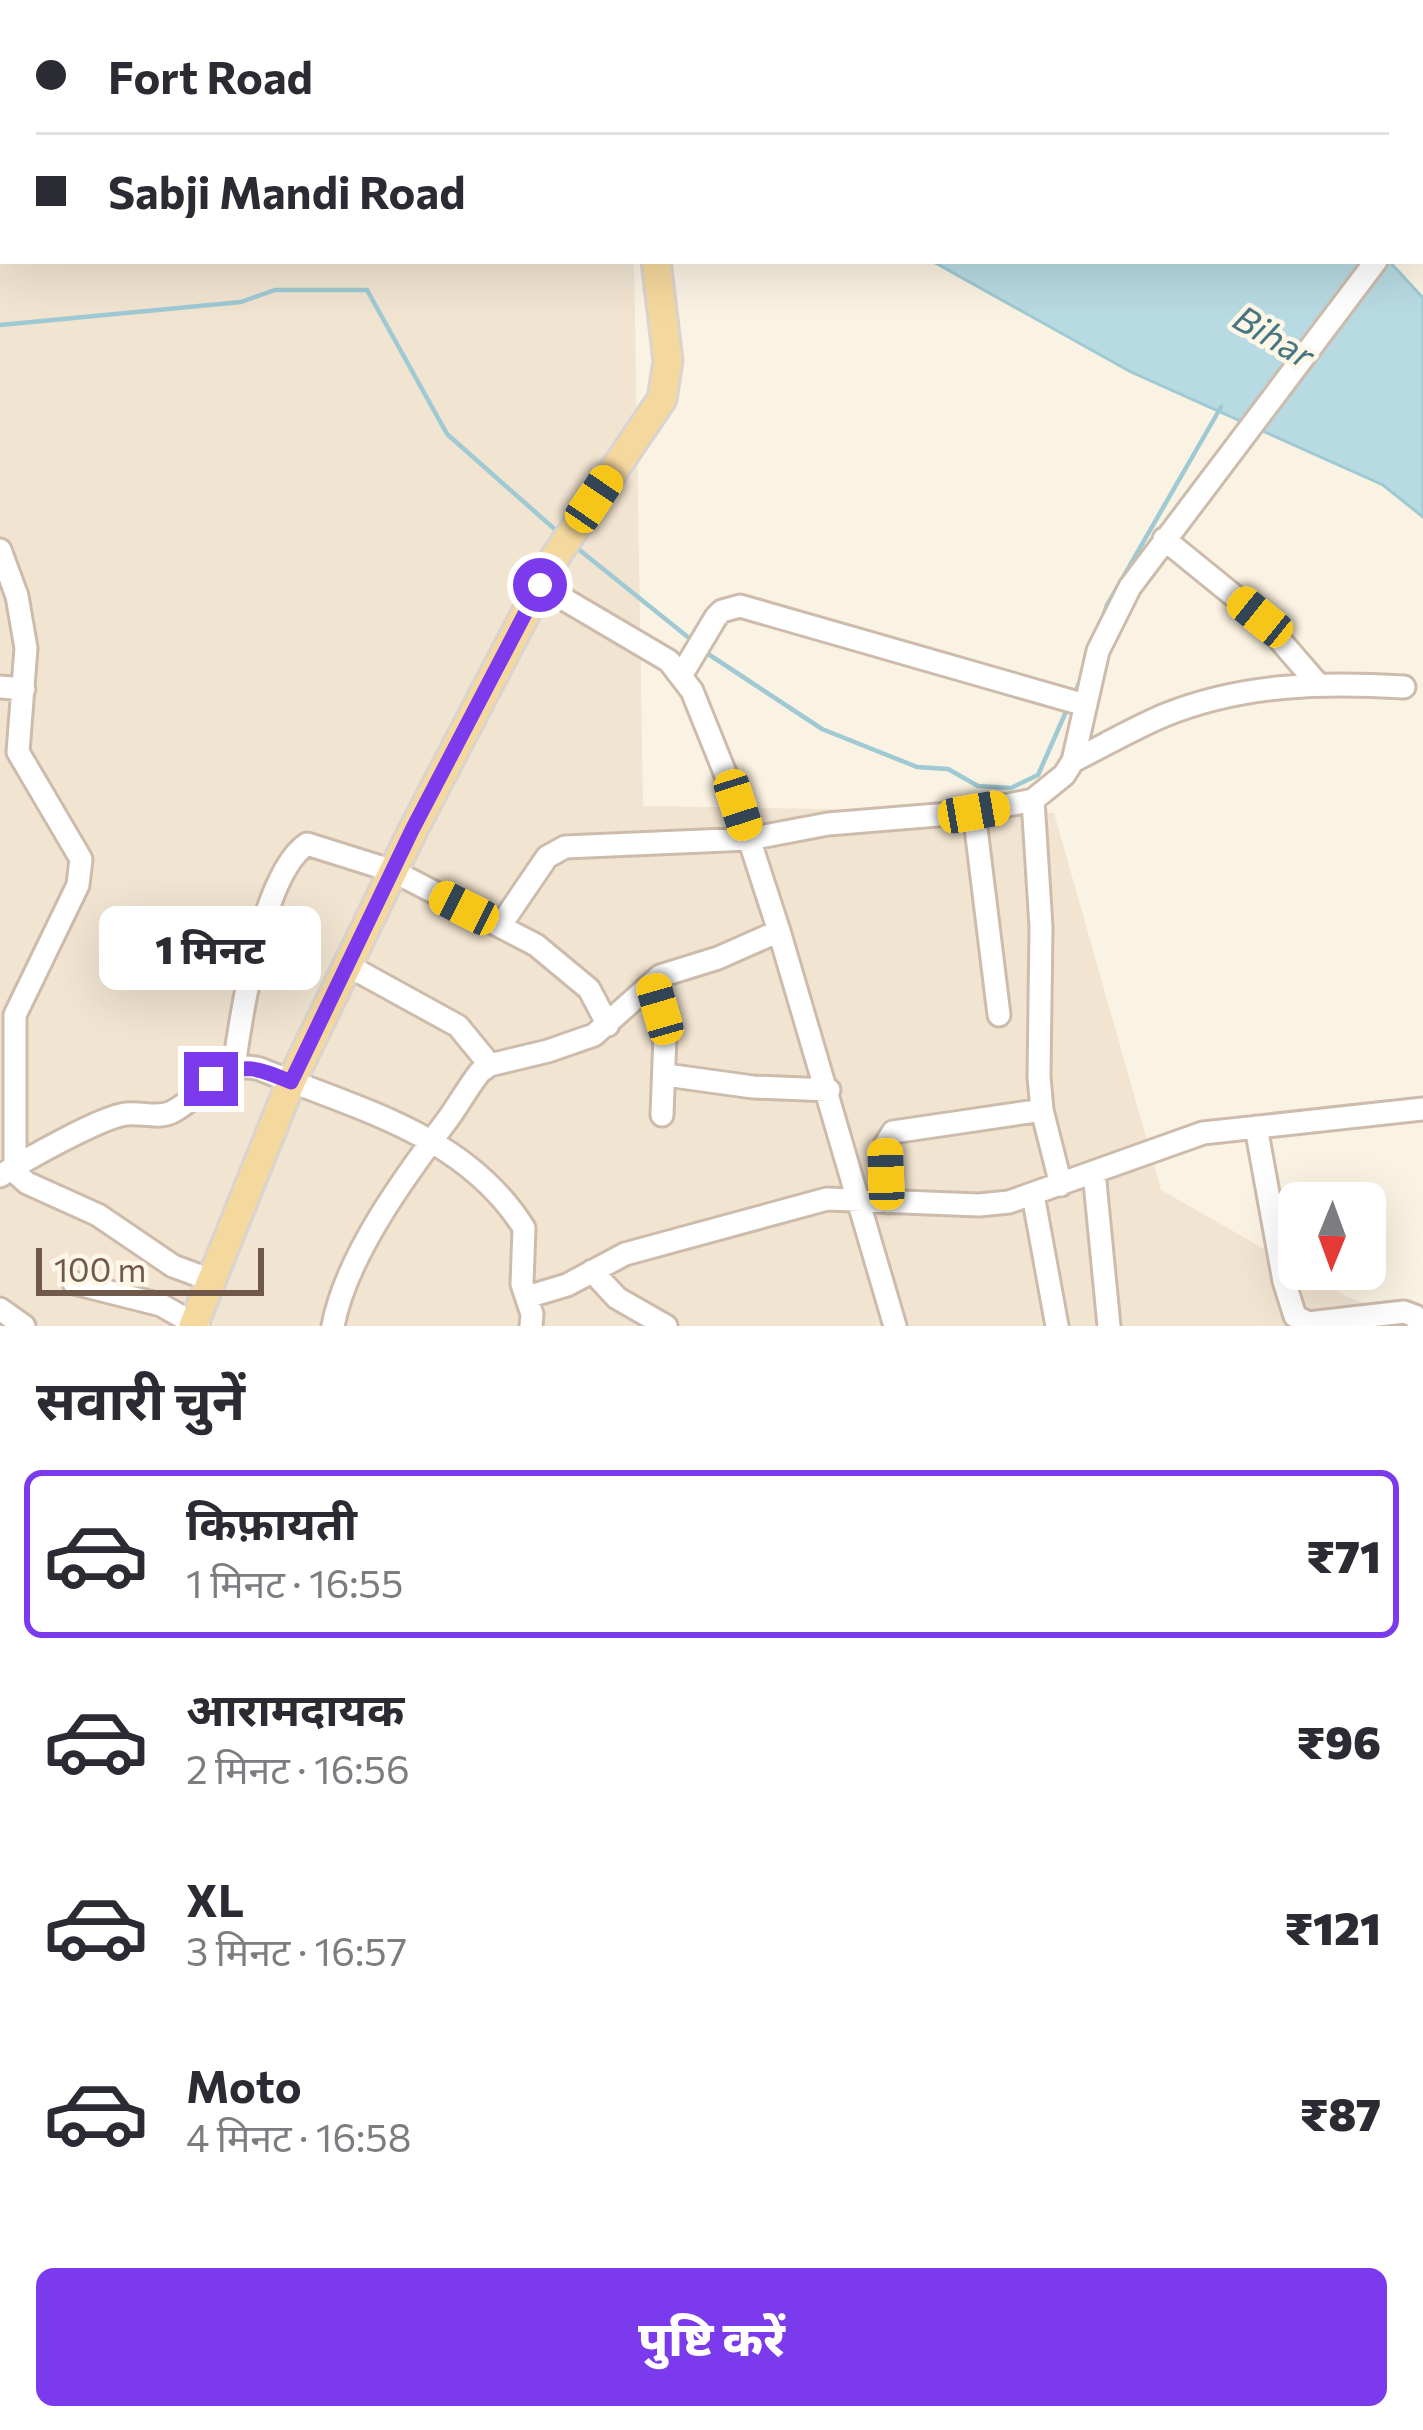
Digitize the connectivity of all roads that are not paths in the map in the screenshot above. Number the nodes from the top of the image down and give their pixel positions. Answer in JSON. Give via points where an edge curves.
{"nodes":[{"id":1,"x":394,"y":0,"type":"edge"},
{"id":2,"x":507,"y":0,"type":"edge"},
{"id":3,"x":656,"y":264,"type":"edge"},
{"id":4,"x":1374,"y":264,"type":"edge"},
{"id":5,"x":1163,"y":539,"type":"junction"},
{"id":6,"x":0,"y":550,"type":"edge"},
{"id":7,"x":5,"y":572,"type":"edge"},
{"id":8,"x":540,"y":585,"type":"junction"},
{"id":9,"x":682,"y":674,"type":"junction"},
{"id":10,"x":1317,"y":683,"type":"junction"},
{"id":11,"x":0,"y":687,"type":"edge"},
{"id":12,"x":1404,"y":687,"type":"dead end"},
{"id":13,"x":24,"y":689,"type":"junction"},
{"id":14,"x":1085,"y":705,"type":"junction"},
{"id":15,"x":1073,"y":760,"type":"junction"},
{"id":16,"x":1033,"y":800,"type":"junction"},
{"id":17,"x":974,"y":812,"type":"junction"},
{"id":18,"x":749,"y":839,"type":"junction"},
{"id":19,"x":393,"y":871,"type":"junction"},
{"id":20,"x":500,"y":926,"type":"junction"},
{"id":21,"x":779,"y":931,"type":"junction"},
{"id":22,"x":347,"y":965,"type":"junction"},
{"id":23,"x":652,"y":983,"type":"junction"},
{"id":24,"x":999,"y":1015,"type":"dead end"},
{"id":25,"x":608,"y":1025,"type":"junction"},
{"id":26,"x":490,"y":1065,"type":"junction"},
{"id":27,"x":234,"y":1066,"type":"junction"},
{"id":28,"x":666,"y":1075,"type":"junction"},
{"id":29,"x":291,"y":1082,"type":"junction"},
{"id":30,"x":829,"y":1090,"type":"junction"},
{"id":31,"x":1423,"y":1109,"type":"edge"},
{"id":32,"x":1042,"y":1110,"type":"junction"},
{"id":33,"x":662,"y":1115,"type":"dead end"},
{"id":34,"x":1256,"y":1127,"type":"junction"},
{"id":35,"x":432,"y":1138,"type":"junction"},
{"id":36,"x":7,"y":1171,"type":"edge"},
{"id":37,"x":1094,"y":1172,"type":"junction"},
{"id":38,"x":1061,"y":1185,"type":"junction"},
{"id":39,"x":1033,"y":1196,"type":"junction"},
{"id":40,"x":860,"y":1202,"type":"junction"},
{"id":41,"x":888,"y":1202,"type":"junction"},
{"id":42,"x":592,"y":1271,"type":"junction"},
{"id":43,"x":212,"y":1280,"type":"junction"},
{"id":44,"x":74,"y":1283,"type":"dead end"},
{"id":45,"x":526,"y":1297,"type":"junction"},
{"id":46,"x":0,"y":1309,"type":"edge"},
{"id":47,"x":1371,"y":1321,"type":"edge"},
{"id":48,"x":195,"y":1325,"type":"edge"},
{"id":49,"x":24,"y":1326,"type":"edge"},
{"id":50,"x":333,"y":1326,"type":"edge"},
{"id":51,"x":531,"y":1326,"type":"edge"},
{"id":52,"x":666,"y":1326,"type":"edge"},
{"id":53,"x":896,"y":1326,"type":"edge"},
{"id":54,"x":1057,"y":1326,"type":"edge"},
{"id":55,"x":1109,"y":1326,"type":"edge"},
{"id":56,"x":1419,"y":1326,"type":"edge"}],
"edges":[{"from":1,"to":2,"type":"street"},
{"from":3,"to":8,"type":"main road","via":[[668,361],[662,399]]},
{"from":4,"to":5,"type":"street"},
{"from":5,"to":10,"type":"street","via":[[1260,617]]},
{"from":5,"to":14,"type":"street","via":[[1113,615]]},
{"from":6,"to":7,"type":"street"},
{"from":7,"to":13,"type":"street","via":[[26,648]]},
{"from":8,"to":9,"type":"street"},
{"from":8,"to":19,"type":"main road"},
{"from":9,"to":14,"type":"street","via":[[716,617],[740,606]]},
{"from":9,"to":18,"type":"street"},
{"from":10,"to":12,"type":"street"},
{"from":10,"to":15,"type":"street","via":[[1203,703]]},
{"from":11,"to":13,"type":"street"},
{"from":13,"to":36,"type":"street","via":[[18,752],[77,849],[81,871],[15,1015]]},
{"from":14,"to":15,"type":"street"},
{"from":15,"to":16,"type":"street"},
{"from":16,"to":17,"type":"street"},
{"from":16,"to":32,"type":"street"},
{"from":17,"to":18,"type":"street"},
{"from":17,"to":24,"type":"street"},
{"from":18,"to":20,"type":"street","via":[[554,850]]},
{"from":18,"to":21,"type":"street"},
{"from":19,"to":20,"type":"street"},
{"from":19,"to":22,"type":"main road"},
{"from":19,"to":27,"type":"street","via":[[302,846],[254,952]]},
{"from":20,"to":25,"type":"street","via":[[558,960],[589,989]]},
{"from":21,"to":23,"type":"street"},
{"from":21,"to":30,"type":"street"},
{"from":22,"to":26,"type":"street","via":[[458,1026]]},
{"from":22,"to":29,"type":"main road"},
{"from":23,"to":25,"type":"street"},
{"from":23,"to":28,"type":"street"},
{"from":25,"to":26,"type":"street","via":[[579,1042]]},
{"from":26,"to":35,"type":"street"},
{"from":27,"to":29,"type":"street"},
{"from":27,"to":36,"type":"street","via":[[175,1111],[121,1114]]},
{"from":28,"to":30,"type":"street"},
{"from":28,"to":33,"type":"street"},
{"from":29,"to":35,"type":"street"},
{"from":29,"to":43,"type":"main road"},
{"from":30,"to":40,"type":"street"},
{"from":31,"to":34,"type":"street"},
{"from":32,"to":38,"type":"street"},
{"from":32,"to":41,"type":"street","via":[[889,1134]]},
{"from":34,"to":37,"type":"street","via":[[1203,1133]]},
{"from":34,"to":47,"type":"street","via":[[1295,1316],[1308,1323]]},
{"from":35,"to":45,"type":"street","via":[[477,1171],[524,1228]]},
{"from":35,"to":50,"type":"street","via":[[361,1253]]},
{"from":36,"to":43,"type":"street","via":[[98,1215],[173,1267]]},
{"from":37,"to":38,"type":"street"},
{"from":37,"to":55,"type":"street"},
{"from":38,"to":39,"type":"street"},
{"from":39,"to":41,"type":"street"},
{"from":39,"to":54,"type":"street"},
{"from":40,"to":41,"type":"street"},
{"from":40,"to":42,"type":"street","via":[[827,1199],[708,1228]]},
{"from":40,"to":53,"type":"street"},
{"from":42,"to":45,"type":"street"},
{"from":42,"to":52,"type":"street","via":[[617,1298]]},
{"from":43,"to":48,"type":"main road"},
{"from":44,"to":48,"type":"street","via":[[160,1305]]},
{"from":45,"to":51,"type":"street"},
{"from":46,"to":49,"type":"street"},
{"from":47,"to":56,"type":"street","via":[[1410,1313]]}]}
